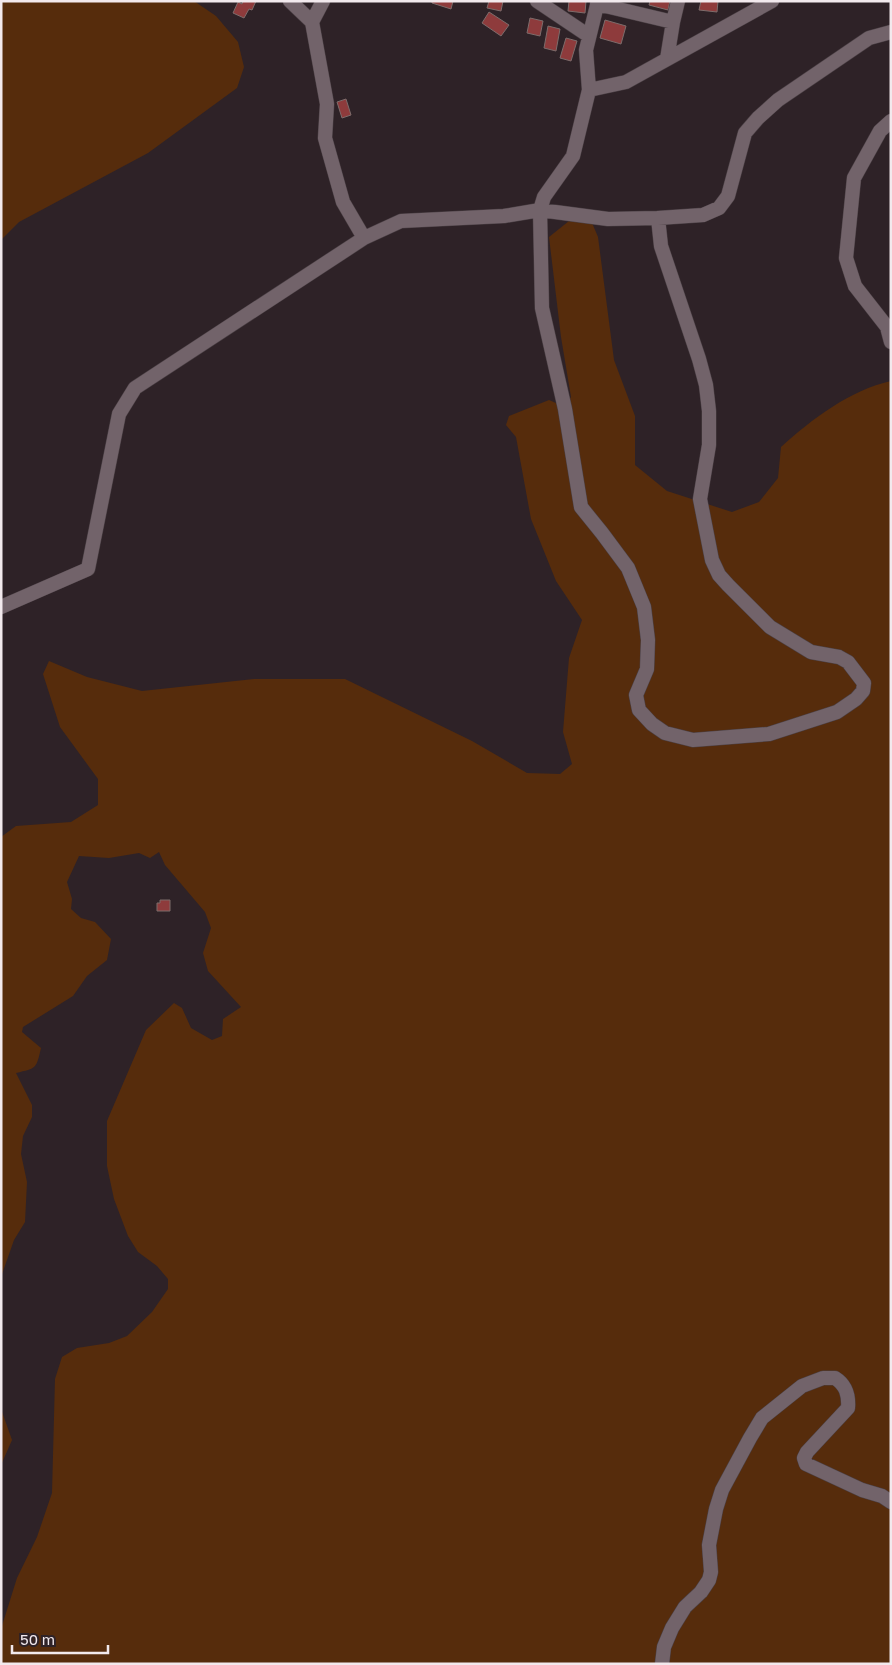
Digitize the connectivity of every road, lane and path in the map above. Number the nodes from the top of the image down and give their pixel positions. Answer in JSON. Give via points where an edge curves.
{"nodes":[{"id":1,"x":290,"y":1,"type":"edge"},
{"id":2,"x":323,"y":1,"type":"edge"},
{"id":3,"x":537,"y":1,"type":"edge"},
{"id":4,"x":678,"y":1,"type":"edge"},
{"id":5,"x":772,"y":1,"type":"edge"},
{"id":6,"x":597,"y":3,"type":"edge"},
{"id":7,"x":751,"y":7,"type":"edge"},
{"id":8,"x":312,"y":22,"type":"junction"},
{"id":9,"x":673,"y":22,"type":"junction"},
{"id":10,"x":891,"y":32,"type":"edge"},
{"id":11,"x":590,"y":36,"type":"junction"},
{"id":12,"x":667,"y":59,"type":"junction"},
{"id":13,"x":589,"y":90,"type":"junction"},
{"id":14,"x":891,"y":121,"type":"edge"},
{"id":15,"x":540,"y":210,"type":"junction"},
{"id":16,"x":658,"y":218,"type":"junction"},
{"id":17,"x":364,"y":238,"type":"junction"},
{"id":18,"x":891,"y":342,"type":"edge"},
{"id":19,"x":1,"y":608,"type":"edge"},
{"id":20,"x":891,"y":1502,"type":"edge"},
{"id":21,"x":662,"y":1664,"type":"edge"}],
"edges":[{"from":1,"to":8,"type":"street"},
{"from":2,"to":8,"type":"street"},
{"from":3,"to":11,"type":"street"},
{"from":4,"to":9,"type":"street"},
{"from":5,"to":7,"type":"street"},
{"from":6,"to":9,"type":"street"},
{"from":6,"to":11,"type":"street"},
{"from":7,"to":12,"type":"street"},
{"from":8,"to":17,"type":"street","via":[[327,104],[325,138],[343,202]]},
{"from":9,"to":12,"type":"street"},
{"from":10,"to":16,"type":"street","via":[[869,38],[778,100],[758,118],[745,132],[728,196],[718,208],[703,215]]},
{"from":11,"to":13,"type":"street","via":[[586,50]]},
{"from":12,"to":13,"type":"street","via":[[626,82]]},
{"from":13,"to":15,"type":"street","via":[[574,156],[544,197]]},
{"from":14,"to":18,"type":"street","via":[[880,131],[854,178],[846,258],[855,286],[888,328]]},
{"from":15,"to":16,"type":"street","via":[[608,218]]},
{"from":15,"to":16,"type":"street","via":[[542,308],[565,409],[581,507],[628,568],[644,607],[647,669],[636,695],[639,710],[665,733],[693,740],[769,734],[837,712],[856,699],[863,691],[864,683],[848,662],[811,652],[770,627],[728,585],[712,560],[700,500],[709,445],[706,385],[661,246]]},
{"from":15,"to":17,"type":"street","via":[[504,216],[401,221]]},
{"from":17,"to":19,"type":"street","via":[[135,388],[118,414],[88,569]]},
{"from":20,"to":21,"type":"street","via":[[806,1464],[807,1452],[848,1408],[849,1399],[845,1387],[835,1378],[823,1378],[802,1386],[762,1418],[722,1490],[709,1545],[709,1580],[685,1607],[672,1628],[664,1647]]}]}
